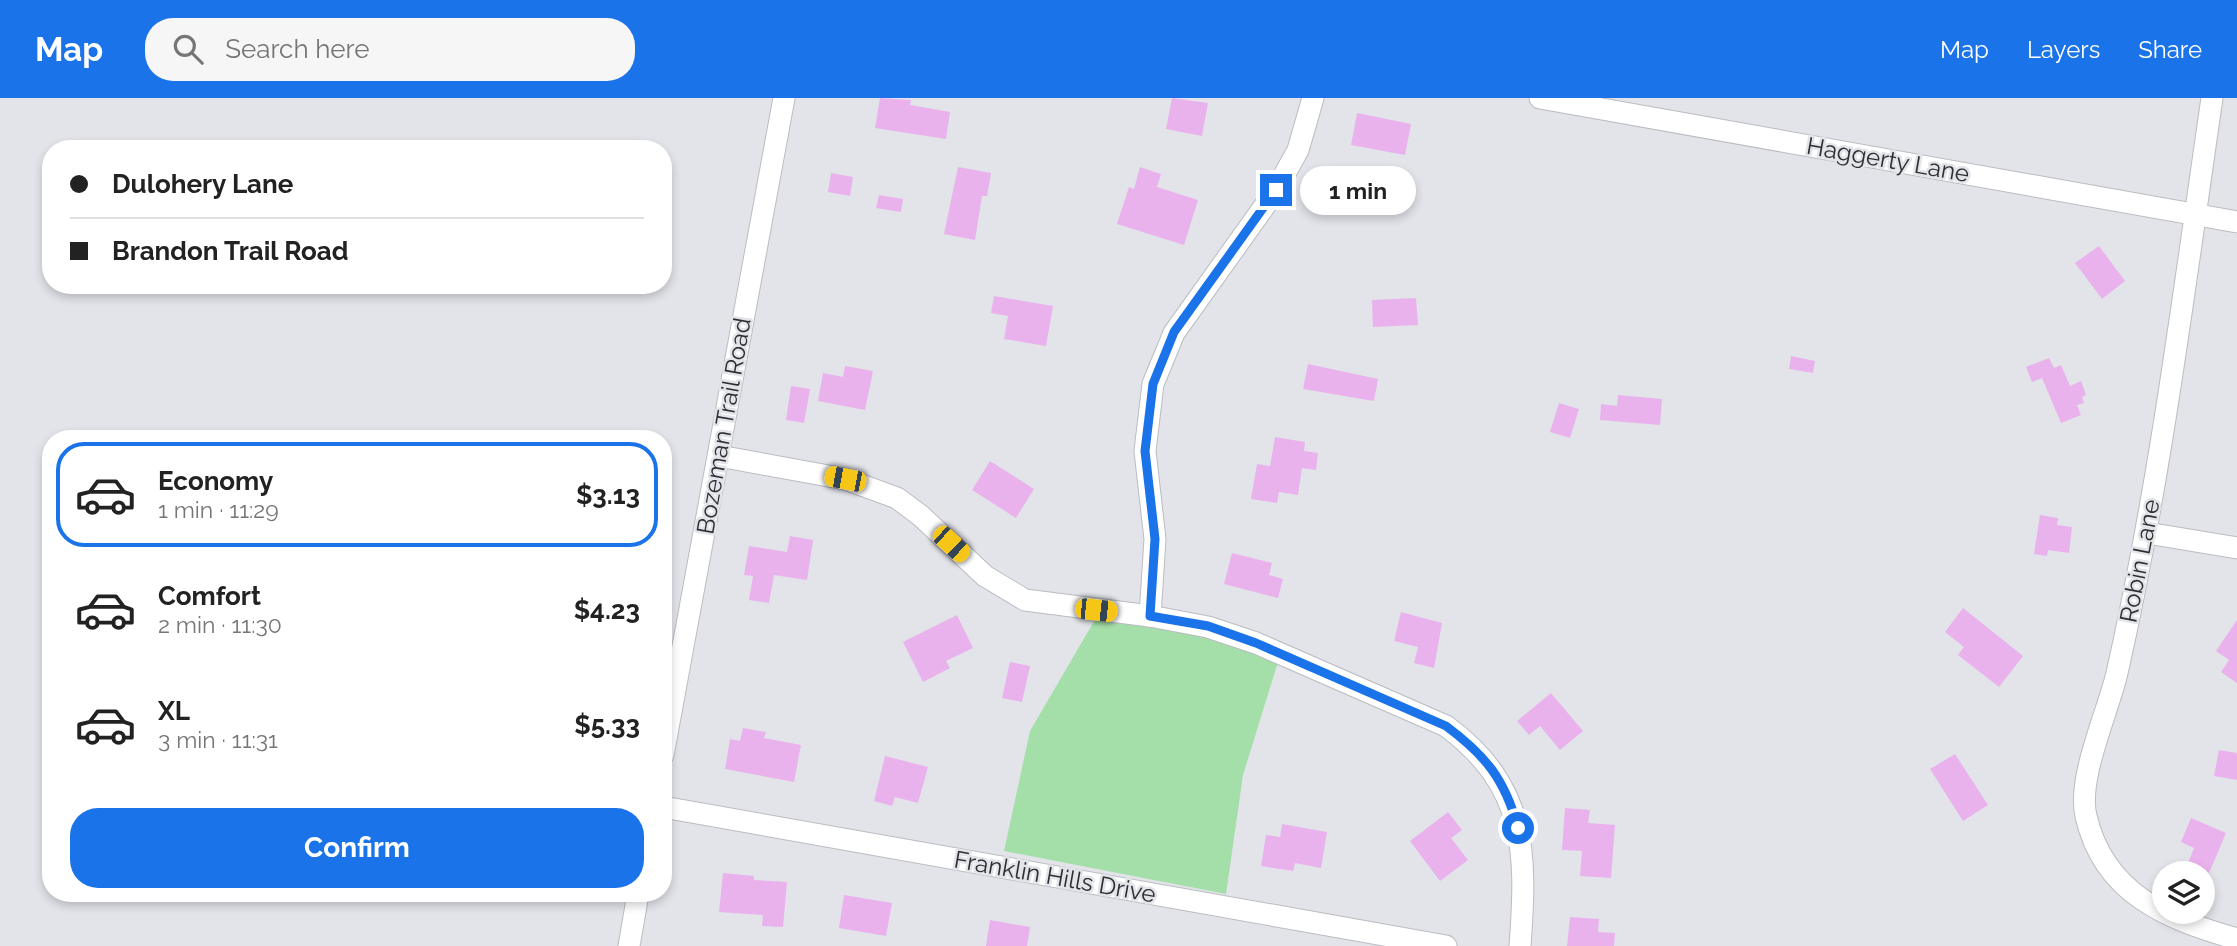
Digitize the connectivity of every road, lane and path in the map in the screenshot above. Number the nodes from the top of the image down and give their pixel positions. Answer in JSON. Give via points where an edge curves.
{"nodes":[{"id":1,"x":784,"y":98,"type":"edge"},
{"id":2,"x":1313,"y":98,"type":"edge"},
{"id":3,"x":1540,"y":98,"type":"edge"},
{"id":4,"x":2212,"y":98,"type":"edge"},
{"id":5,"x":2195,"y":215,"type":"junction"},
{"id":6,"x":2237,"y":222,"type":"edge"},
{"id":7,"x":719,"y":457,"type":"junction"},
{"id":8,"x":2147,"y":533,"type":"junction"},
{"id":9,"x":2237,"y":548,"type":"edge"},
{"id":10,"x":1150,"y":616,"type":"junction"},
{"id":11,"x":672,"y":707,"type":"edge"},
{"id":12,"x":672,"y":809,"type":"edge"},
{"id":13,"x":637,"y":902,"type":"edge"},
{"id":14,"x":2237,"y":939,"type":"edge"},
{"id":15,"x":629,"y":946,"type":"edge"},
{"id":16,"x":1447,"y":946,"type":"edge"},
{"id":17,"x":1520,"y":946,"type":"edge"}],
"edges":[{"from":1,"to":7,"type":"street","name":"Bozeman Trail Road"},
{"from":2,"to":10,"type":"street","via":[[1298,150],[1276,190],[1174,332],[1153,384],[1145,451],[1155,539]]},
{"from":3,"to":5,"type":"street","name":"Haggerty Lane"},
{"from":4,"to":5,"type":"street","name":"Robin Lane"},
{"from":5,"to":6,"type":"street","name":"Haggerty Lane"},
{"from":5,"to":8,"type":"street","name":"Robin Lane"},
{"from":7,"to":10,"type":"street","via":[[845,479],[897,499],[1001,589],[1025,600]]},
{"from":7,"to":11,"type":"street","name":"Bozeman Trail Road"},
{"from":8,"to":9,"type":"street"},
{"from":8,"to":14,"type":"street","name":"Robin Lane","via":[[2109,705],[2086,778],[2085,813],[2106,861],[2136,896],[2160,913]]},
{"from":10,"to":17,"type":"street","via":[[1208,626],[1256,643],[1417,711],[1473,746],[1503,785],[1518,828]]},
{"from":12,"to":16,"type":"street","name":"Franklin Hills Drive"},
{"from":13,"to":15,"type":"street"}]}
